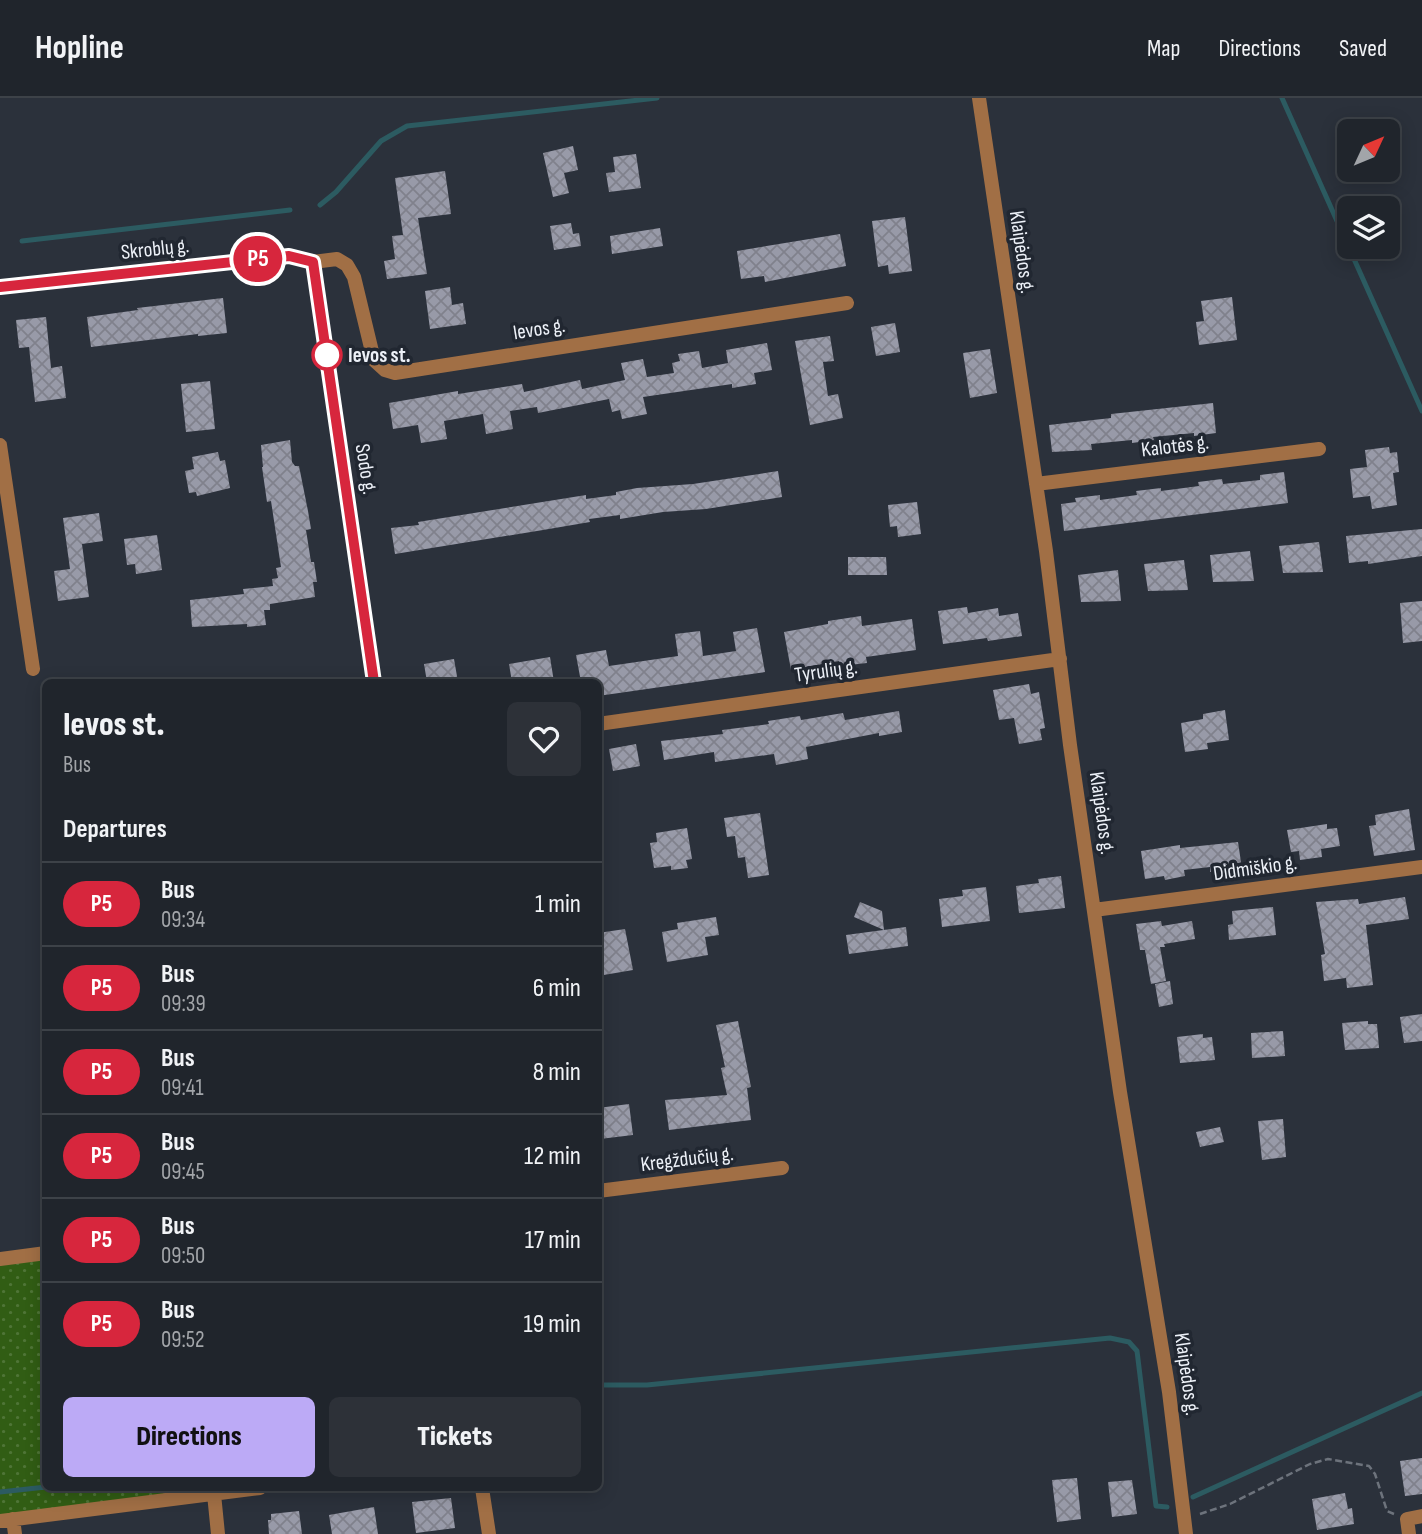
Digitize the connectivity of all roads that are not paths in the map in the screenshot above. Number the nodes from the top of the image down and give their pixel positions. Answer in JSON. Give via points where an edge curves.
{"nodes":[{"id":1,"x":979,"y":98,"type":"edge"},
{"id":2,"x":313,"y":262,"type":"junction"},
{"id":3,"x":0,"y":287,"type":"edge"},
{"id":4,"x":847,"y":303,"type":"dead end"},
{"id":5,"x":0,"y":445,"type":"edge"},
{"id":6,"x":1319,"y":449,"type":"dead end"},
{"id":7,"x":1036,"y":484,"type":"junction"},
{"id":8,"x":1060,"y":659,"type":"junction"},
{"id":9,"x":33,"y":669,"type":"dead end"},
{"id":10,"x":374,"y":679,"type":"edge"},
{"id":11,"x":602,"y":723,"type":"edge"},
{"id":12,"x":1422,"y":867,"type":"edge"},
{"id":13,"x":1094,"y":910,"type":"junction"},
{"id":14,"x":782,"y":1168,"type":"dead end"},
{"id":15,"x":602,"y":1190,"type":"edge"},
{"id":16,"x":42,"y":1254,"type":"edge"},
{"id":17,"x":0,"y":1259,"type":"edge"},
{"id":18,"x":232,"y":1491,"type":"edge"},
{"id":19,"x":482,"y":1491,"type":"edge"},
{"id":20,"x":214,"y":1493,"type":"junction"},
{"id":21,"x":1422,"y":1516,"type":"edge"},
{"id":22,"x":9,"y":1525,"type":"edge"},
{"id":23,"x":1185,"y":1527,"type":"edge"},
{"id":24,"x":218,"y":1534,"type":"edge"},
{"id":25,"x":489,"y":1534,"type":"edge"},
{"id":26,"x":1409,"y":1534,"type":"edge"}],
"edges":[{"from":1,"to":7,"type":"street","name":"Klaipėdos g."},
{"from":2,"to":3,"type":"street","name":"Skroblų g.","via":[[289,256]]},
{"from":2,"to":4,"type":"street","name":"Ievos g.","via":[[337,259],[347,265],[359,293],[374,360],[395,373]]},
{"from":2,"to":10,"type":"street","name":"Sodo g."},
{"from":5,"to":9,"type":"street"},
{"from":6,"to":7,"type":"street","name":"Kalotės g."},
{"from":7,"to":8,"type":"street","name":"Klaipėdos g."},
{"from":8,"to":11,"type":"street","name":"Tyrulių g."},
{"from":8,"to":13,"type":"street","name":"Klaipėdos g."},
{"from":12,"to":13,"type":"street","name":"Didmiškio g."},
{"from":13,"to":23,"type":"street","name":"Klaipėdos g.","via":[[1158,1318]]},
{"from":14,"to":15,"type":"street","name":"Kregždučių g."},
{"from":16,"to":17,"type":"street"},
{"from":18,"to":20,"type":"street"},
{"from":19,"to":25,"type":"street"},
{"from":20,"to":22,"type":"street"},
{"from":20,"to":24,"type":"street"},
{"from":21,"to":26,"type":"street","via":[[1407,1519]]}]}
